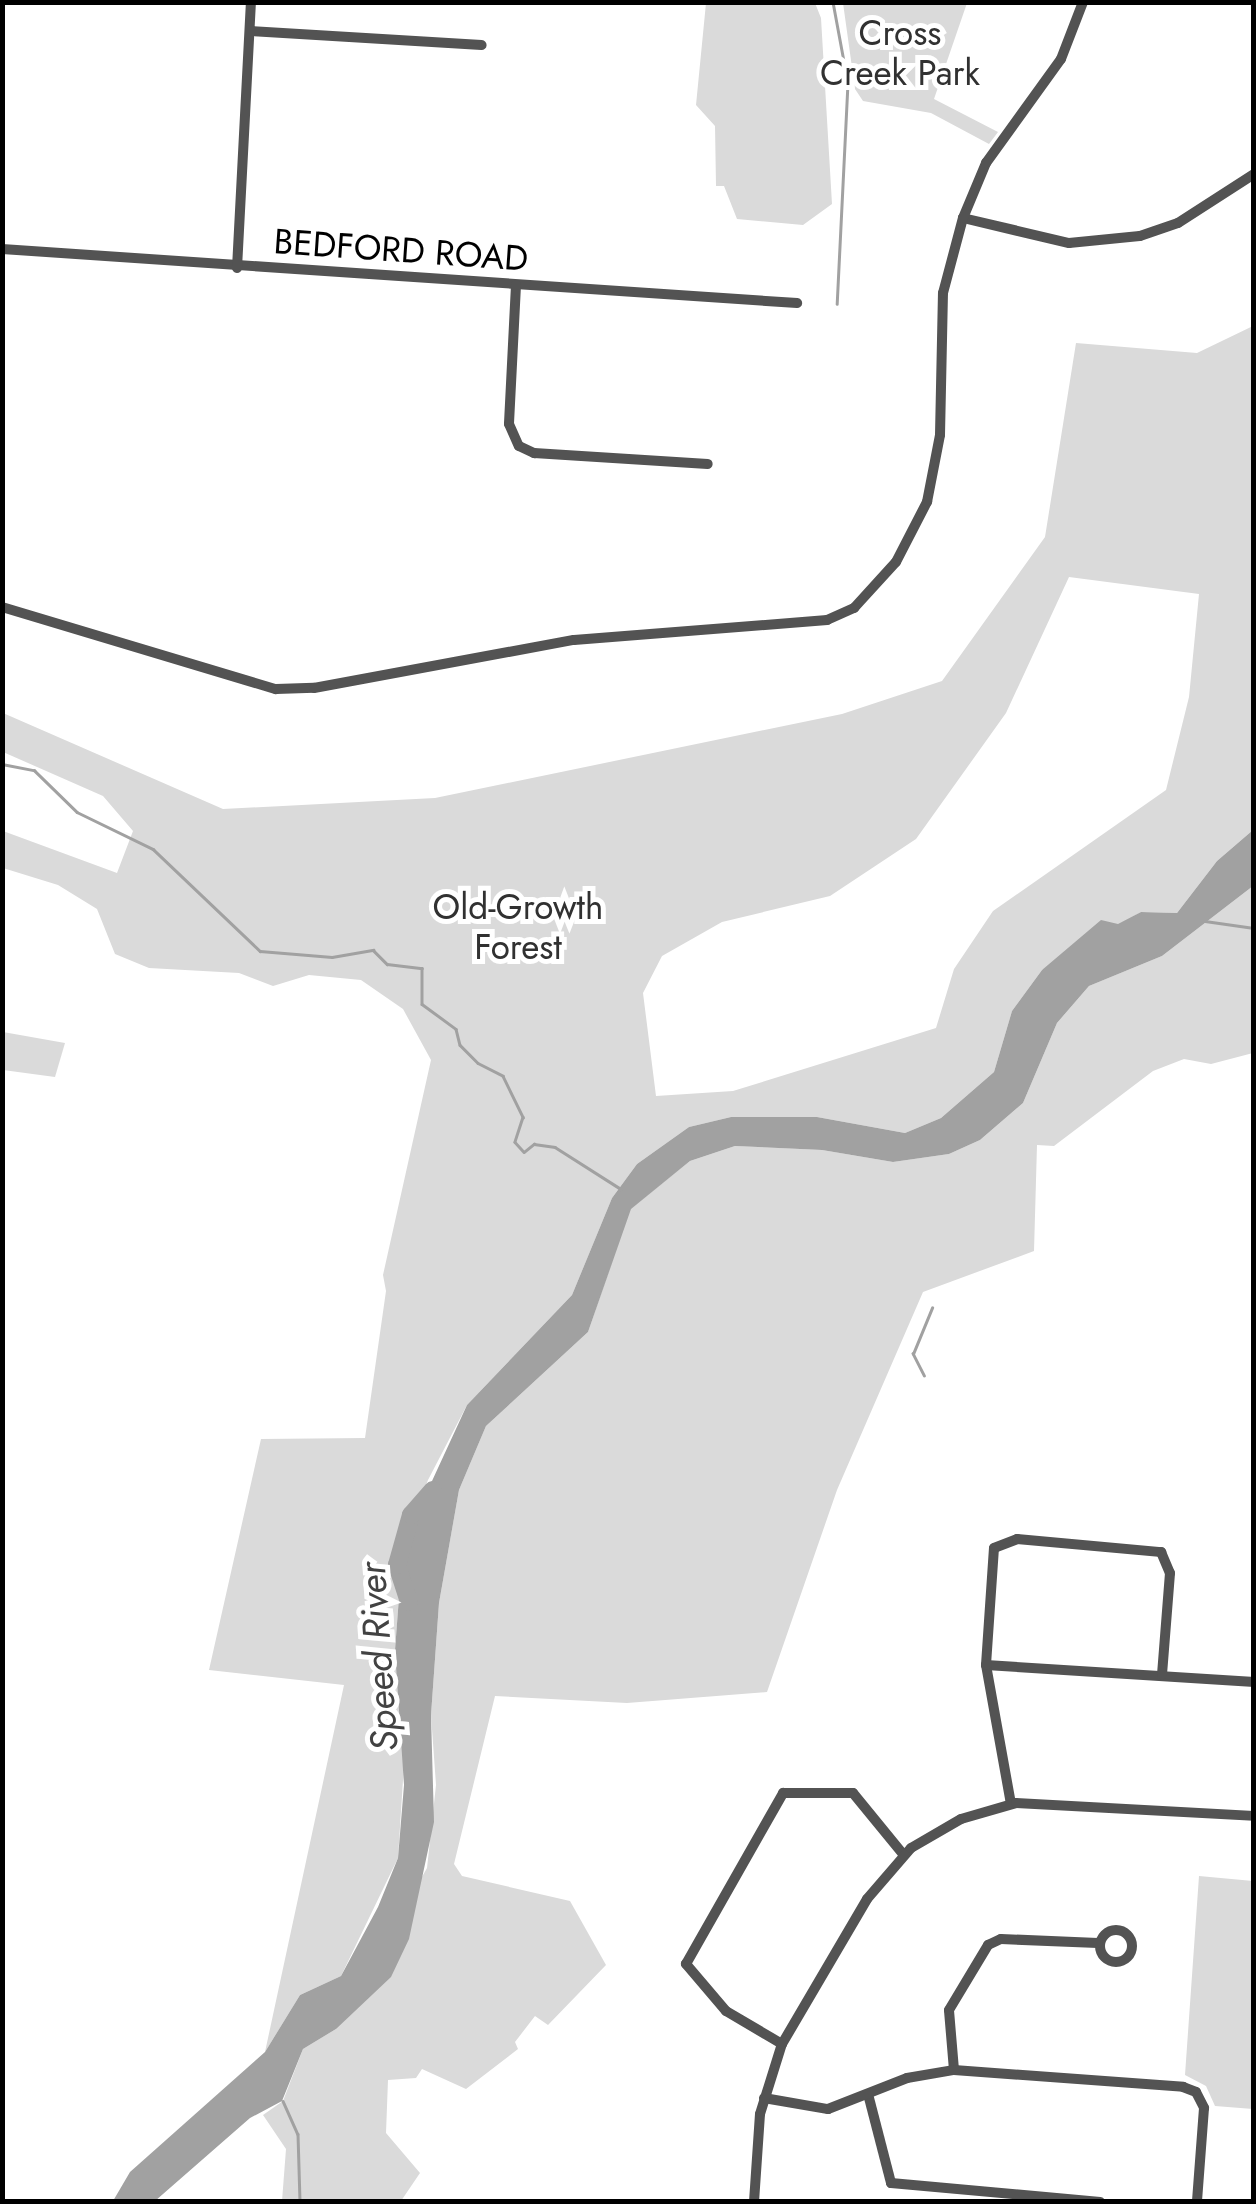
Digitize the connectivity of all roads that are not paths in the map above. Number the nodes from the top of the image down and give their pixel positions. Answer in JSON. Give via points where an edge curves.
{"nodes":[{"id":1,"x":251,"y":2,"type":"edge"},
{"id":2,"x":1083,"y":2,"type":"edge"},
{"id":3,"x":251,"y":30,"type":"junction"},
{"id":4,"x":482,"y":45,"type":"dead end"},
{"id":5,"x":1254,"y":174,"type":"edge"},
{"id":6,"x":963,"y":218,"type":"junction"},
{"id":7,"x":2,"y":248,"type":"edge"},
{"id":8,"x":237,"y":268,"type":"junction"},
{"id":9,"x":516,"y":285,"type":"junction"},
{"id":10,"x":797,"y":303,"type":"dead end"},
{"id":11,"x":708,"y":464,"type":"dead end"},
{"id":12,"x":2,"y":606,"type":"edge"},
{"id":13,"x":986,"y":1665,"type":"junction"},
{"id":14,"x":1162,"y":1676,"type":"junction"},
{"id":15,"x":1254,"y":1682,"type":"edge"},
{"id":16,"x":1012,"y":1804,"type":"junction"},
{"id":17,"x":1254,"y":1816,"type":"edge"},
{"id":18,"x":903,"y":1854,"type":"junction"},
{"id":19,"x":1098,"y":1944,"type":"dead end"},
{"id":20,"x":782,"y":2044,"type":"junction"},
{"id":21,"x":954,"y":2070,"type":"junction"},
{"id":22,"x":868,"y":2094,"type":"junction"},
{"id":23,"x":764,"y":2098,"type":"junction"},
{"id":24,"x":754,"y":2202,"type":"edge"},
{"id":25,"x":1100,"y":2202,"type":"edge"},
{"id":26,"x":1197,"y":2202,"type":"edge"}],
"edges":[{"from":1,"to":3,"type":"street"},
{"from":2,"to":6,"type":"street","via":[[1060,59],[986,164]]},
{"from":3,"to":4,"type":"street"},
{"from":3,"to":8,"type":"street"},
{"from":5,"to":6,"type":"street","via":[[1178,222],[1140,236],[1069,243]]},
{"from":6,"to":12,"type":"street","via":[[943,293],[940,435],[927,502],[877,589],[827,620],[574,640],[314,688],[276,689]]},
{"from":7,"to":8,"type":"street","name":"BEDFORD ROAD"},
{"from":8,"to":9,"type":"street","name":"BEDFORD ROAD"},
{"from":9,"to":10,"type":"street","name":"BEDFORD ROAD"},
{"from":9,"to":11,"type":"street","via":[[509,424],[519,446],[534,453]]},
{"from":13,"to":14,"type":"street"},
{"from":13,"to":14,"type":"street","via":[[991,1552],[1017,1539],[1149,1548],[1164,1556],[1170,1574]]},
{"from":13,"to":16,"type":"street"},
{"from":14,"to":15,"type":"street"},
{"from":16,"to":17,"type":"street"},
{"from":16,"to":18,"type":"street","via":[[952,1823]]},
{"from":18,"to":20,"type":"street","via":[[866,1899]]},
{"from":18,"to":20,"type":"street","via":[[853,1792],[783,1793],[686,1964],[726,2011]]},
{"from":19,"to":21,"type":"street","via":[[1001,1939],[988,1945],[949,2010]]},
{"from":20,"to":23,"type":"street"},
{"from":21,"to":22,"type":"street"},
{"from":21,"to":26,"type":"street","via":[[1196,2092],[1204,2108]]},
{"from":22,"to":23,"type":"street","via":[[828,2109]]},
{"from":22,"to":25,"type":"street","via":[[891,2183]]},
{"from":23,"to":24,"type":"street"}]}
